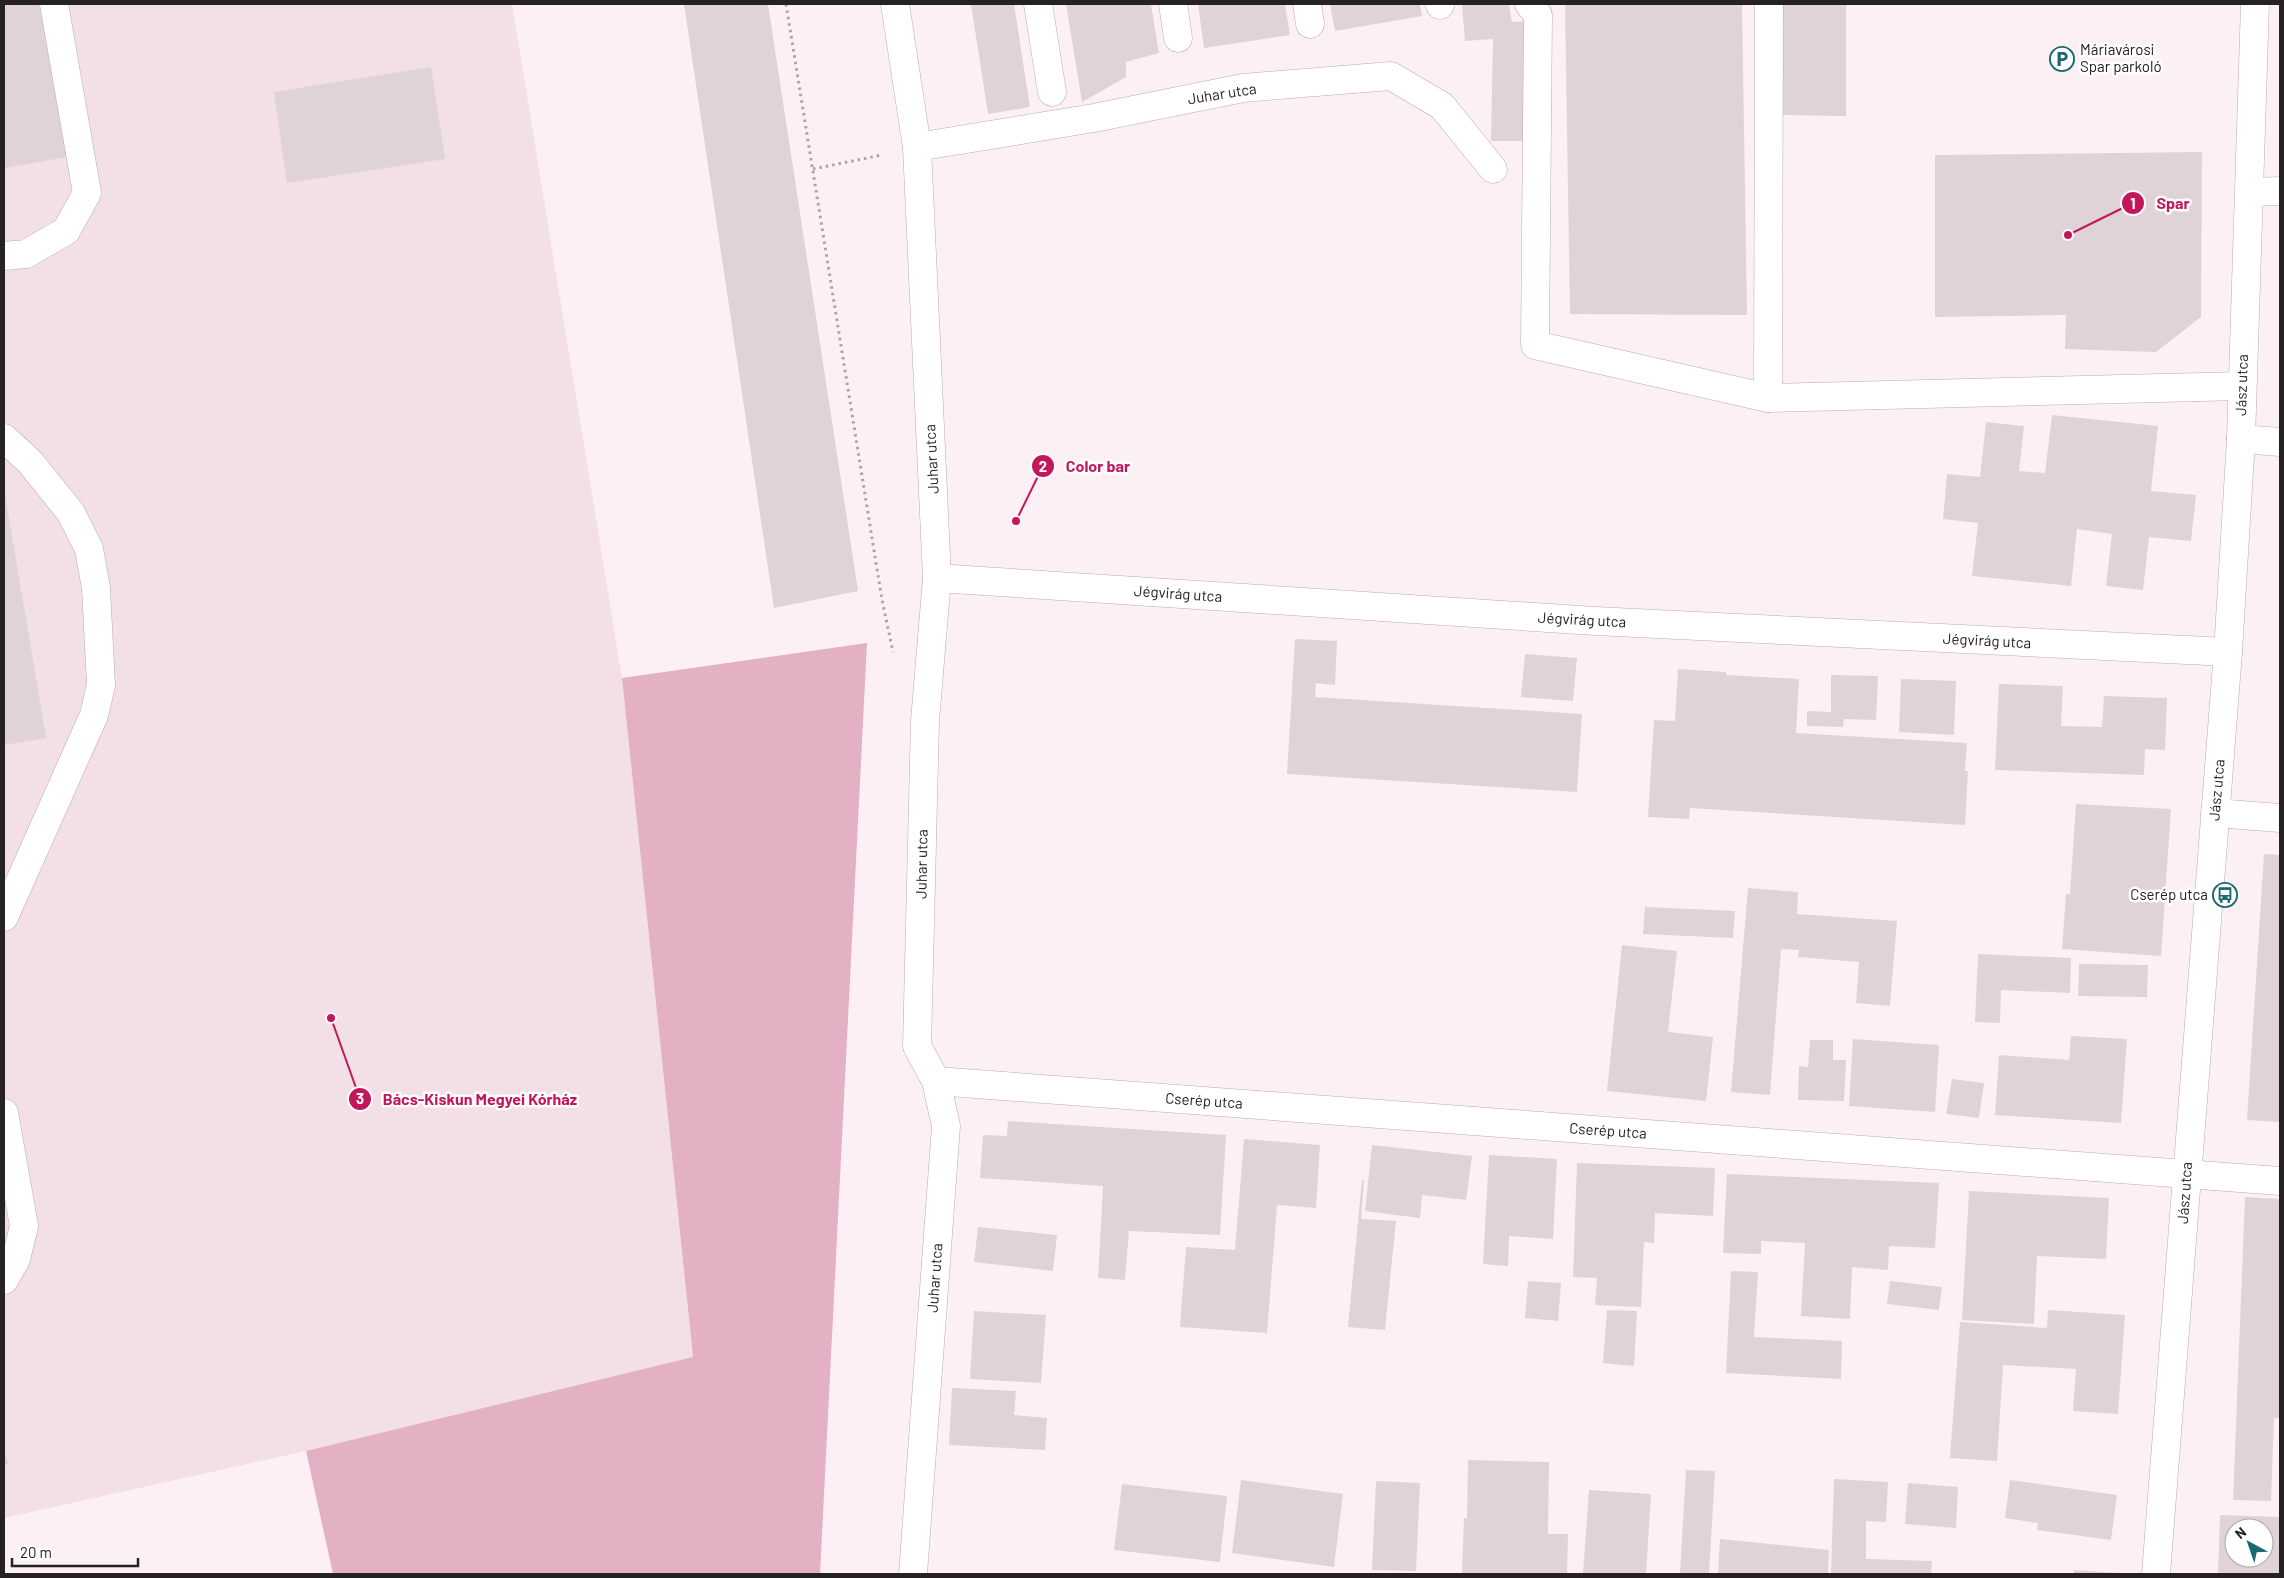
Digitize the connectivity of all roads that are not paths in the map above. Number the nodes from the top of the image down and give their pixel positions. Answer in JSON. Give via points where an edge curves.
{"nodes":[{"id":1,"x":54,"y":4,"type":"edge"},
{"id":2,"x":895,"y":4,"type":"edge"},
{"id":3,"x":1038,"y":4,"type":"edge"},
{"id":4,"x":1173,"y":4,"type":"edge"},
{"id":5,"x":1529,"y":4,"type":"edge"},
{"id":6,"x":1769,"y":4,"type":"edge"},
{"id":7,"x":2255,"y":4,"type":"edge"},
{"id":8,"x":1178,"y":38,"type":"dead end"},
{"id":9,"x":1052,"y":92,"type":"dead end"},
{"id":10,"x":917,"y":147,"type":"junction"},
{"id":11,"x":1493,"y":169,"type":"dead end"},
{"id":12,"x":2280,"y":191,"type":"edge"},
{"id":13,"x":2250,"y":192,"type":"junction"},
{"id":14,"x":4,"y":256,"type":"edge"},
{"id":15,"x":2241,"y":386,"type":"junction"},
{"id":16,"x":1768,"y":398,"type":"junction"},
{"id":17,"x":4,"y":438,"type":"edge"},
{"id":18,"x":2241,"y":439,"type":"junction"},
{"id":19,"x":2280,"y":442,"type":"edge"},
{"id":20,"x":937,"y":578,"type":"junction"},
{"id":21,"x":2228,"y":652,"type":"junction"},
{"id":22,"x":2214,"y":813,"type":"junction"},
{"id":23,"x":2280,"y":818,"type":"edge"},
{"id":24,"x":4,"y":917,"type":"edge"},
{"id":25,"x":936,"y":1081,"type":"junction"},
{"id":26,"x":4,"y":1113,"type":"edge"},
{"id":27,"x":2186,"y":1174,"type":"junction"},
{"id":28,"x":2280,"y":1181,"type":"edge"},
{"id":29,"x":4,"y":1280,"type":"edge"},
{"id":30,"x":913,"y":1574,"type":"edge"},
{"id":31,"x":2156,"y":1574,"type":"edge"}],
"edges":[{"from":1,"to":14,"type":"street","via":[[87,193],[66,230],[26,254]]},
{"from":2,"to":10,"type":"street","name":"Juhar utca"},
{"from":3,"to":9,"type":"street"},
{"from":4,"to":8,"type":"street"},
{"from":5,"to":16,"type":"street","via":[[1538,15],[1535,346]]},
{"from":6,"to":16,"type":"street"},
{"from":7,"to":13,"type":"street","name":"Jász utca"},
{"from":10,"to":11,"type":"street","name":"Juhar utca","via":[[1094,118],[1243,88],[1390,76],[1442,106]]},
{"from":10,"to":20,"type":"street","name":"Juhar utca"},
{"from":12,"to":13,"type":"street"},
{"from":13,"to":15,"type":"street","name":"Jász utca"},
{"from":15,"to":16,"type":"street"},
{"from":15,"to":18,"type":"street","name":"Jász utca"},
{"from":17,"to":24,"type":"street","via":[[30,462],[71,513],[89,549],[96,588],[101,685],[94,715]]},
{"from":18,"to":19,"type":"street"},
{"from":18,"to":21,"type":"street","name":"Jász utca"},
{"from":20,"to":21,"type":"street","name":"Jégvirág utca","via":[[1595,621]]},
{"from":20,"to":25,"type":"street","name":"Juhar utca","via":[[925,721],[917,1046]]},
{"from":21,"to":22,"type":"street","name":"Jász utca"},
{"from":22,"to":23,"type":"street"},
{"from":22,"to":27,"type":"street","name":"Jász utca"},
{"from":25,"to":27,"type":"street","name":"Cserép utca"},
{"from":25,"to":30,"type":"street","name":"Juhar utca","via":[[946,1126]]},
{"from":26,"to":29,"type":"street","via":[[24,1226],[16,1259]]},
{"from":27,"to":28,"type":"street","name":"Cserép utca"},
{"from":27,"to":31,"type":"street","name":"Jász utca"}]}
